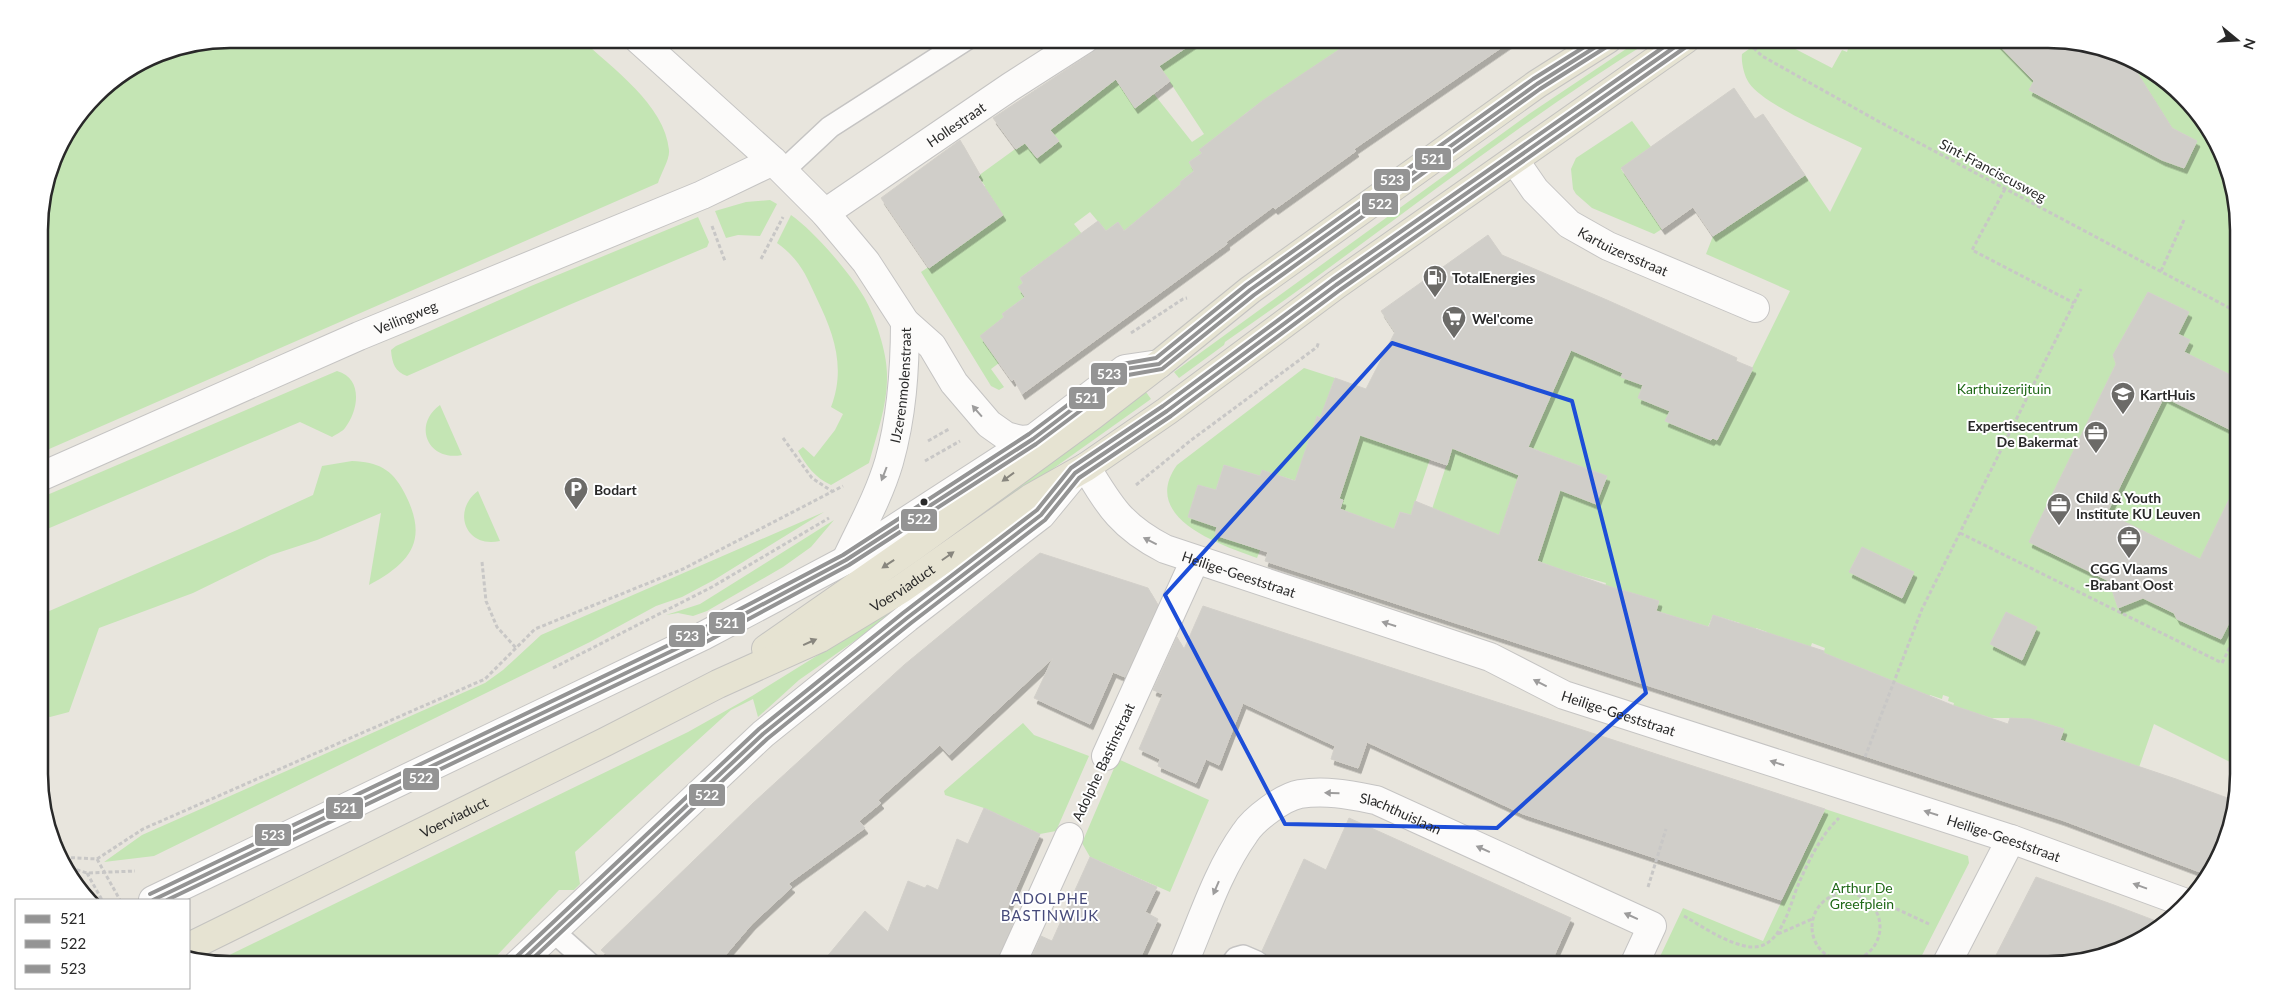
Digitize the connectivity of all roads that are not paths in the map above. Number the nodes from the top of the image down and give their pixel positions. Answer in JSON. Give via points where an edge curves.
{"nodes":[{"id":1,"x":648,"y":48,"type":"edge"},
{"id":2,"x":954,"y":48,"type":"edge"},
{"id":3,"x":1071,"y":48,"type":"edge"},
{"id":4,"x":1594,"y":48,"type":"edge"},
{"id":5,"x":1673,"y":48,"type":"edge"},
{"id":6,"x":1515,"y":161,"type":"junction"},
{"id":7,"x":778,"y":166,"type":"junction"},
{"id":8,"x":826,"y":213,"type":"junction"},
{"id":9,"x":1755,"y":308,"type":"dead end"},
{"id":10,"x":905,"y":322,"type":"junction"},
{"id":11,"x":1159,"y":364,"type":"junction"},
{"id":12,"x":1033,"y":439,"type":"junction"},
{"id":13,"x":1080,"y":470,"type":"junction"},
{"id":14,"x":48,"y":473,"type":"edge"},
{"id":15,"x":846,"y":560,"type":"junction"},
{"id":16,"x":1195,"y":560,"type":"junction"},
{"id":17,"x":718,"y":684,"type":"junction"},
{"id":18,"x":1106,"y":756,"type":"road end"},
{"id":19,"x":1069,"y":836,"type":"road end"},
{"id":20,"x":2011,"y":839,"type":"junction"},
{"id":21,"x":155,"y":899,"type":"edge"},
{"id":22,"x":2179,"y":900,"type":"edge"},
{"id":23,"x":554,"y":932,"type":"junction"},
{"id":24,"x":190,"y":947,"type":"edge"},
{"id":25,"x":527,"y":956,"type":"edge"},
{"id":26,"x":580,"y":956,"type":"edge"},
{"id":27,"x":1015,"y":956,"type":"edge"},
{"id":28,"x":1187,"y":956,"type":"edge"},
{"id":29,"x":1638,"y":956,"type":"edge"},
{"id":30,"x":1950,"y":956,"type":"edge"}],
"edges":[{"from":1,"to":7,"type":"street"},
{"from":2,"to":7,"type":"lane","via":[[830,127]]},
{"from":3,"to":8,"type":"street","name":"Hollestraat"},
{"from":4,"to":11,"type":"main road","name":"Voerviaduct","via":[[1537,84],[1258,285]]},
{"from":5,"to":6,"type":"main road","name":"Voerviaduct"},
{"from":6,"to":9,"type":"street","name":"Kartuizersstraat","via":[[1535,190],[1569,224],[1608,246]]},
{"from":6,"to":13,"type":"main road","name":"Voerviaduct","via":[[1329,290],[1167,411]]},
{"from":7,"to":8,"type":"street"},
{"from":7,"to":14,"type":"street","name":"Veilingweg","via":[[359,336]]},
{"from":8,"to":10,"type":"street","via":[[866,262]]},
{"from":12,"to":10,"type":"street","name":"IJzerenmolenstraat","one_way":true,"via":[[1014,439],[994,430],[954,383],[932,346]]},
{"from":10,"to":15,"type":"street","name":"IJzerenmolenstraat","one_way":true,"via":[[905,369],[893,444],[879,487]]},
{"from":11,"to":12,"type":"street","via":[[1125,369]]},
{"from":11,"to":17,"type":"main road","name":"Voerviaduct","one_way":true,"via":[[914,546]]},
{"from":12,"to":15,"type":"street"},
{"from":16,"to":13,"type":"street","name":"Heilige-Geeststraat","one_way":true,"via":[[1142,537],[1110,507]]},
{"from":17,"to":13,"type":"main road","name":"Voerviaduct","one_way":true,"via":[[820,638],[901,589],[1032,498]]},
{"from":13,"to":23,"type":"street","via":[[1041,515],[763,734]]},
{"from":15,"to":21,"type":"street","via":[[703,636]]},
{"from":16,"to":18,"type":"street","name":"Adolphe Bastinstraat"},
{"from":20,"to":16,"type":"street","name":"Heilige-Geeststraat","one_way":true,"via":[[1564,695],[1490,657]]},
{"from":17,"to":24,"type":"main road","name":"Voerviaduct"},
{"from":19,"to":27,"type":"street","name":"Adolphe Bastinstraat"},
{"from":22,"to":20,"type":"street","name":"Heilige-Geeststraat","one_way":true},
{"from":20,"to":30,"type":"street"},
{"from":23,"to":25,"type":"street"},
{"from":23,"to":26,"type":"lane"},
{"from":29,"to":28,"type":"street","name":"Slachthuislaan","one_way":true,"via":[[1652,926],[1376,800],[1335,792],[1298,794],[1272,807],[1245,831]]}]}
